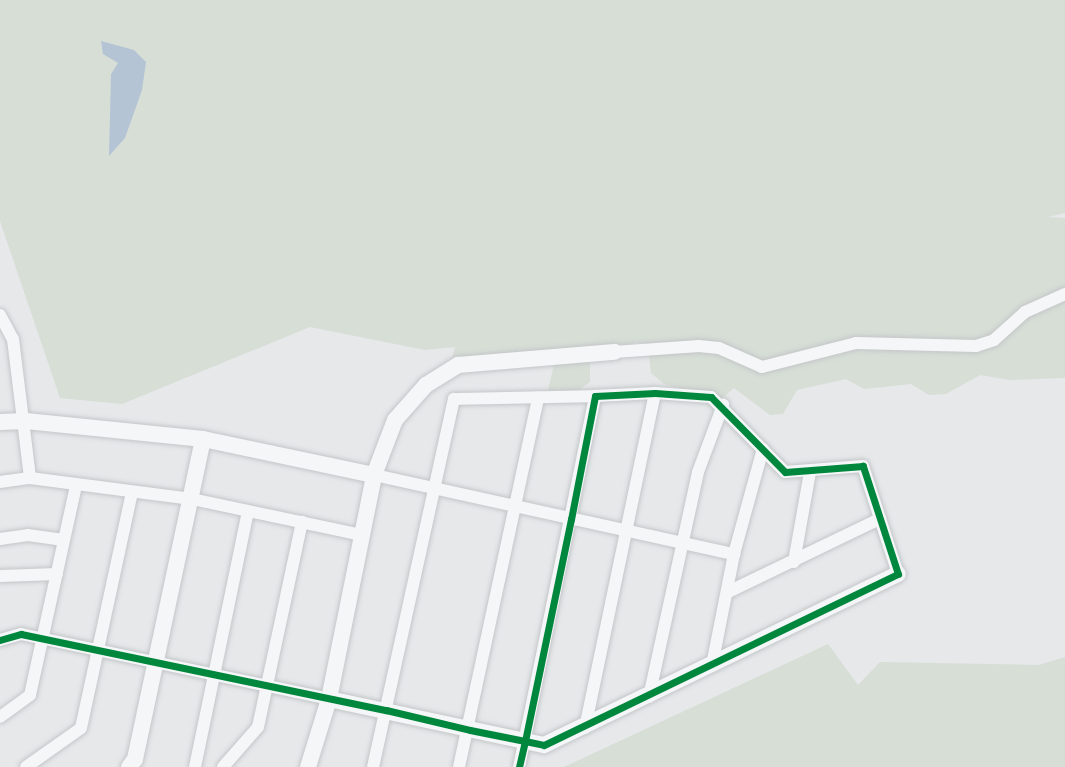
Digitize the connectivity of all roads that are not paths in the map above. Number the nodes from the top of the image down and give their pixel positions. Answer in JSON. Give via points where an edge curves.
{"nodes":[{"id":1,"x":1065,"y":294,"type":"edge"},
{"id":2,"x":0,"y":315,"type":"edge"},
{"id":3,"x":614,"y":352,"type":"joint"},
{"id":4,"x":655,"y":393,"type":"junction"},
{"id":5,"x":595,"y":396,"type":"junction"},
{"id":6,"x":538,"y":397,"type":"junction"},
{"id":7,"x":723,"y":405,"type":"junction"},
{"id":8,"x":26,"y":421,"type":"junction"},
{"id":9,"x":0,"y":422,"type":"edge"},
{"id":10,"x":203,"y":439,"type":"junction"},
{"id":11,"x":763,"y":449,"type":"junction"},
{"id":12,"x":810,"y":472,"type":"junction"},
{"id":13,"x":374,"y":475,"type":"junction"},
{"id":14,"x":30,"y":478,"type":"junction"},
{"id":15,"x":0,"y":482,"type":"edge"},
{"id":16,"x":76,"y":485,"type":"junction"},
{"id":17,"x":433,"y":488,"type":"junction"},
{"id":18,"x":132,"y":492,"type":"junction"},
{"id":19,"x":192,"y":499,"type":"junction"},
{"id":20,"x":516,"y":507,"type":"junction"},
{"id":21,"x":248,"y":511,"type":"junction"},
{"id":22,"x":571,"y":519,"type":"junction"},
{"id":23,"x":880,"y":519,"type":"junction"},
{"id":24,"x":302,"y":522,"type":"junction"},
{"id":25,"x":626,"y":531,"type":"junction"},
{"id":26,"x":362,"y":535,"type":"junction"},
{"id":27,"x":0,"y":539,"type":"edge"},
{"id":28,"x":64,"y":540,"type":"junction"},
{"id":29,"x":681,"y":543,"type":"junction"},
{"id":30,"x":734,"y":554,"type":"junction"},
{"id":31,"x":794,"y":562,"type":"junction"},
{"id":32,"x":57,"y":574,"type":"junction"},
{"id":33,"x":898,"y":574,"type":"joint"},
{"id":34,"x":0,"y":576,"type":"edge"},
{"id":35,"x":728,"y":592,"type":"junction"},
{"id":36,"x":43,"y":638,"type":"junction"},
{"id":37,"x":0,"y":640,"type":"edge"},
{"id":38,"x":97,"y":650,"type":"junction"},
{"id":39,"x":157,"y":661,"type":"junction"},
{"id":40,"x":712,"y":665,"type":"junction"},
{"id":41,"x":213,"y":674,"type":"junction"},
{"id":42,"x":267,"y":686,"type":"junction"},
{"id":43,"x":649,"y":696,"type":"junction"},
{"id":44,"x":329,"y":699,"type":"junction"},
{"id":45,"x":386,"y":710,"type":"junction"},
{"id":46,"x":0,"y":717,"type":"edge"},
{"id":47,"x":585,"y":728,"type":"junction"},
{"id":48,"x":467,"y":729,"type":"junction"},
{"id":49,"x":525,"y":741,"type":"junction"},
{"id":50,"x":26,"y":767,"type":"edge"},
{"id":51,"x":130,"y":767,"type":"edge"},
{"id":52,"x":195,"y":767,"type":"edge"},
{"id":53,"x":223,"y":767,"type":"edge"},
{"id":54,"x":308,"y":767,"type":"edge"},
{"id":55,"x":373,"y":767,"type":"edge"},
{"id":56,"x":459,"y":767,"type":"edge"},
{"id":57,"x":519,"y":767,"type":"edge"}],
"edges":[{"from":1,"to":3,"type":"street","via":[[1025,312],[994,340],[976,346],[856,343],[762,367],[719,348]]},
{"from":2,"to":8,"type":"street","via":[[13,339]]},
{"from":3,"to":13,"type":"street","via":[[479,360],[441,372],[395,420]]},
{"from":4,"to":5,"type":"street"},
{"from":4,"to":7,"type":"street","via":[[711,397]]},
{"from":4,"to":25,"type":"street"},
{"from":5,"to":6,"type":"street"},
{"from":5,"to":22,"type":"street"},
{"from":6,"to":17,"type":"street","via":[[454,398]]},
{"from":6,"to":20,"type":"street"},
{"from":7,"to":11,"type":"street"},
{"from":7,"to":29,"type":"street","via":[[698,472]]},
{"from":8,"to":9,"type":"street"},
{"from":8,"to":10,"type":"street"},
{"from":8,"to":14,"type":"street"},
{"from":10,"to":13,"type":"street"},
{"from":10,"to":19,"type":"street"},
{"from":11,"to":12,"type":"street","via":[[785,472]]},
{"from":11,"to":30,"type":"street"},
{"from":12,"to":23,"type":"street","via":[[863,466]]},
{"from":12,"to":31,"type":"street"},
{"from":13,"to":17,"type":"street"},
{"from":13,"to":26,"type":"street"},
{"from":14,"to":15,"type":"street"},
{"from":14,"to":16,"type":"street"},
{"from":16,"to":18,"type":"street"},
{"from":16,"to":28,"type":"street"},
{"from":17,"to":20,"type":"street"},
{"from":17,"to":45,"type":"street"},
{"from":18,"to":19,"type":"street"},
{"from":18,"to":38,"type":"street"},
{"from":19,"to":21,"type":"street"},
{"from":19,"to":39,"type":"street"},
{"from":20,"to":22,"type":"street"},
{"from":20,"to":48,"type":"street"},
{"from":21,"to":24,"type":"street"},
{"from":21,"to":41,"type":"street"},
{"from":22,"to":25,"type":"street"},
{"from":22,"to":49,"type":"street"},
{"from":23,"to":31,"type":"street"},
{"from":23,"to":33,"type":"street"},
{"from":24,"to":26,"type":"street"},
{"from":24,"to":42,"type":"street"},
{"from":25,"to":29,"type":"street"},
{"from":25,"to":47,"type":"street"},
{"from":26,"to":44,"type":"street"},
{"from":27,"to":28,"type":"street","via":[[28,535]]},
{"from":28,"to":32,"type":"street"},
{"from":29,"to":30,"type":"street"},
{"from":29,"to":43,"type":"street"},
{"from":30,"to":35,"type":"street"},
{"from":31,"to":35,"type":"street"},
{"from":32,"to":34,"type":"street"},
{"from":32,"to":36,"type":"street"},
{"from":33,"to":40,"type":"street"},
{"from":35,"to":40,"type":"street"},
{"from":36,"to":37,"type":"street","via":[[21,634]]},
{"from":36,"to":38,"type":"street"},
{"from":36,"to":46,"type":"street","via":[[30,695]]},
{"from":38,"to":39,"type":"street"},
{"from":38,"to":50,"type":"street","via":[[81,728]]},
{"from":39,"to":41,"type":"street"},
{"from":39,"to":51,"type":"street"},
{"from":40,"to":43,"type":"street"},
{"from":41,"to":42,"type":"street"},
{"from":41,"to":52,"type":"street"},
{"from":42,"to":44,"type":"street"},
{"from":42,"to":53,"type":"street","via":[[258,727]]},
{"from":43,"to":47,"type":"street"},
{"from":44,"to":45,"type":"street"},
{"from":44,"to":54,"type":"street"},
{"from":45,"to":48,"type":"street"},
{"from":45,"to":55,"type":"street"},
{"from":47,"to":49,"type":"street","via":[[544,745]]},
{"from":48,"to":49,"type":"street"},
{"from":48,"to":56,"type":"street"},
{"from":49,"to":57,"type":"street"}]}
